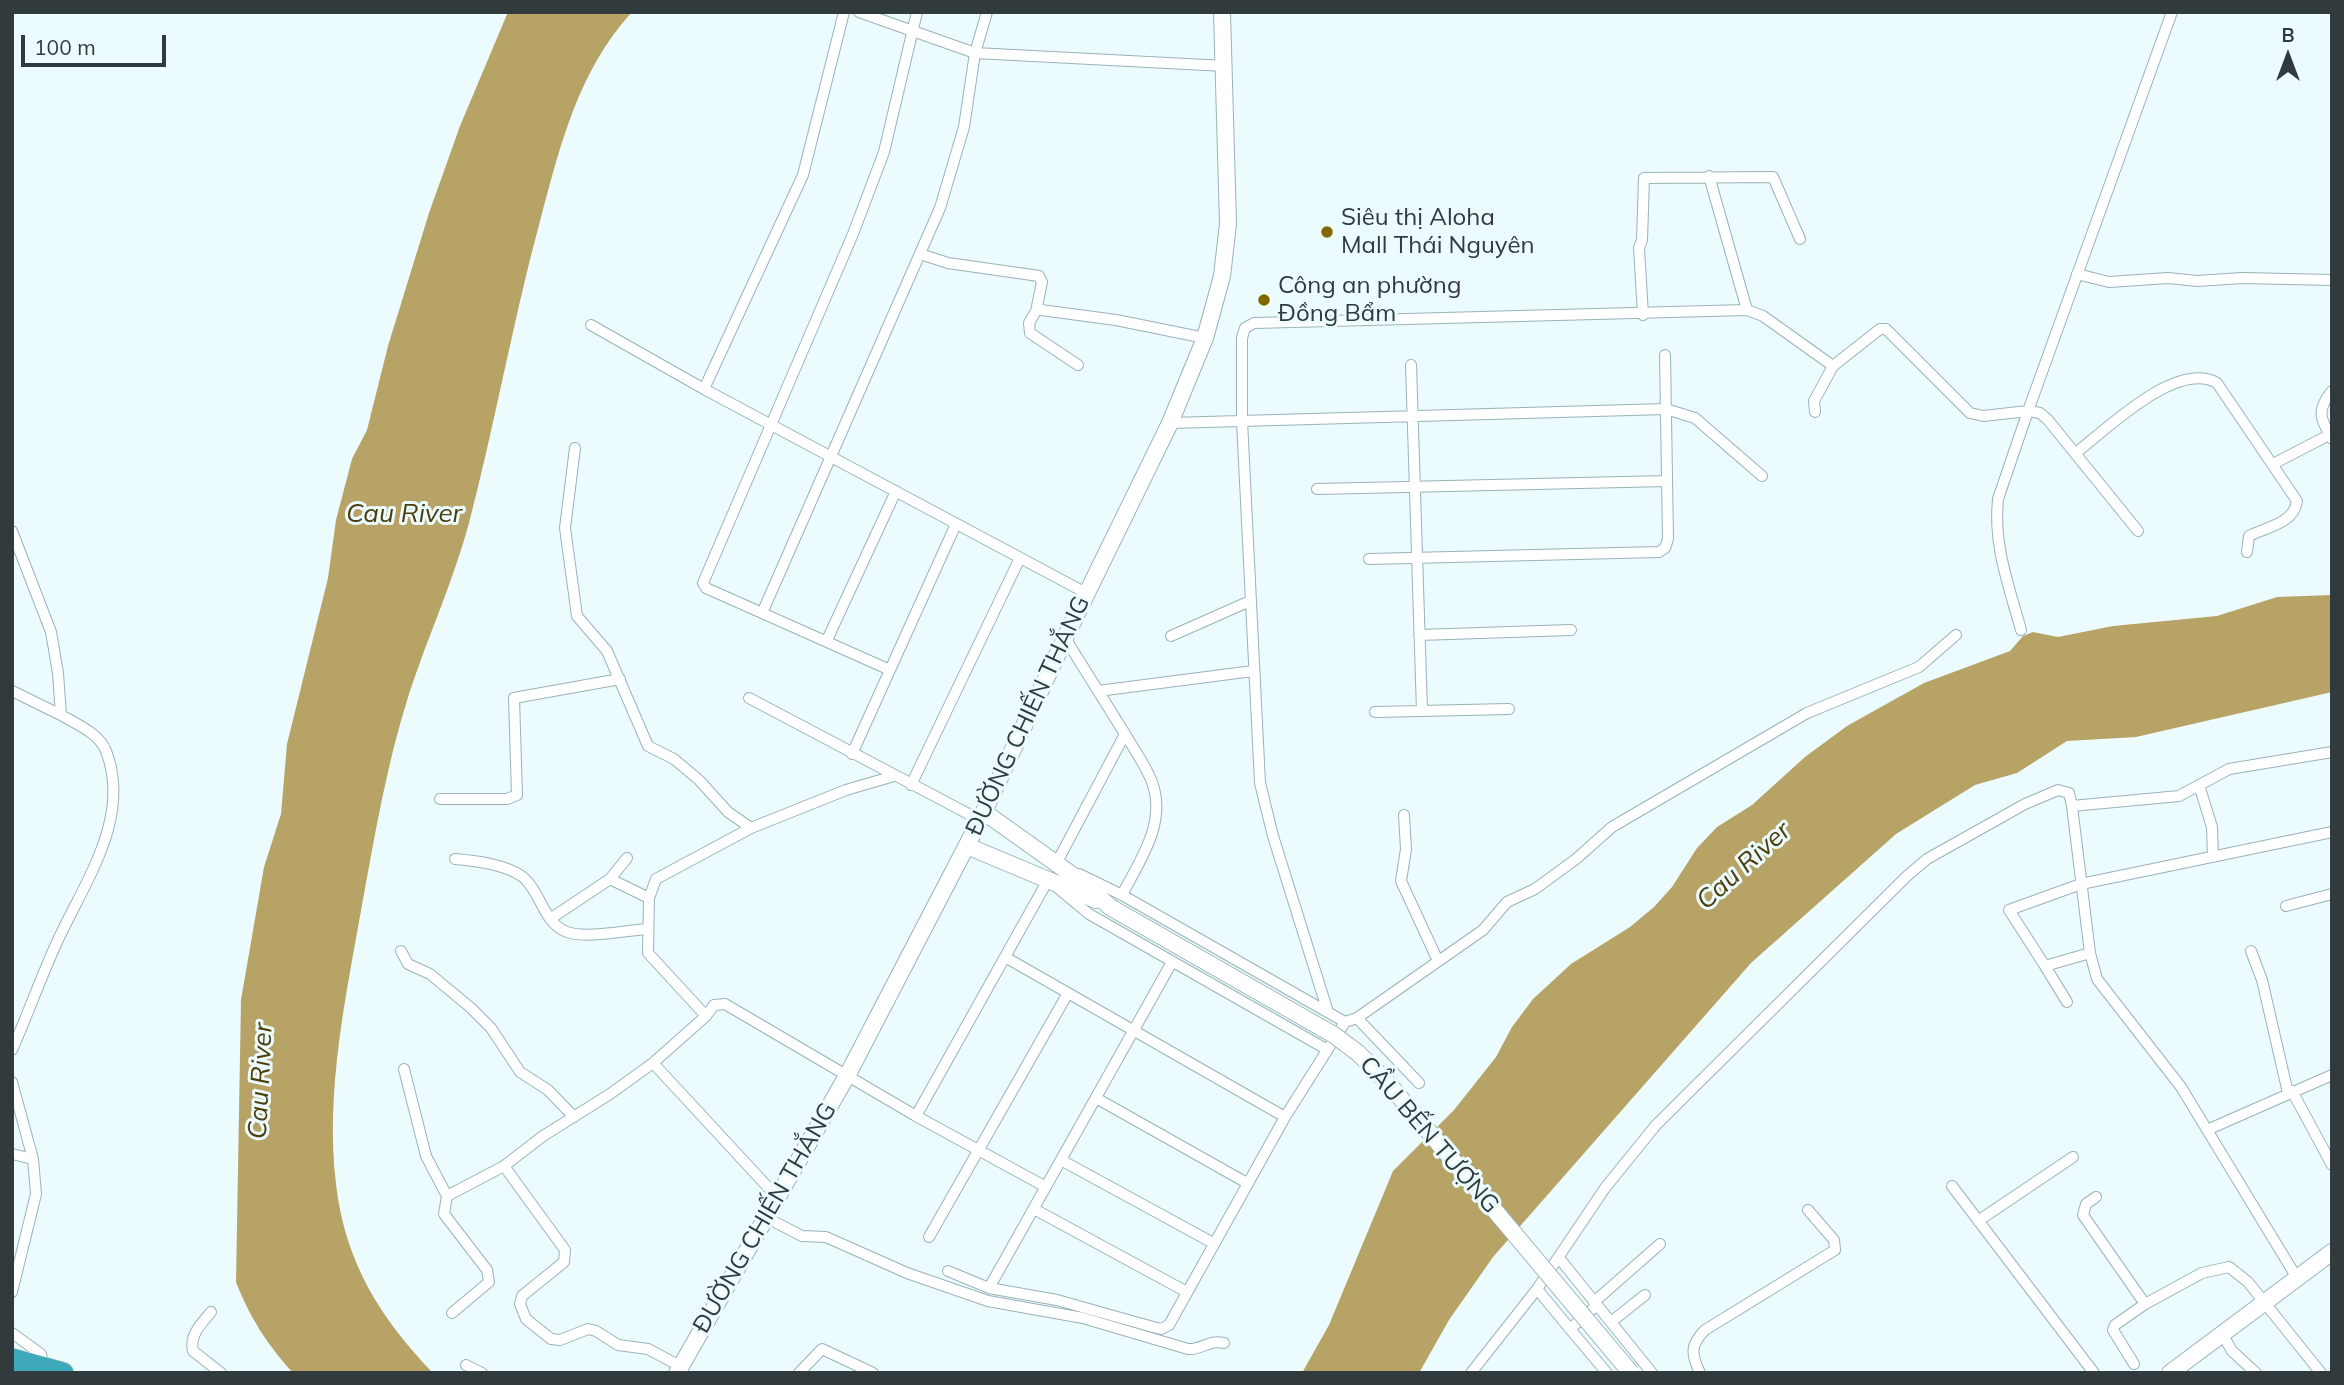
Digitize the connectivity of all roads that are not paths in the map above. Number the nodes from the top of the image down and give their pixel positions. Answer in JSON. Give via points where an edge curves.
{"nodes":[{"id":1,"x":844,"y":12,"type":"edge"},
{"id":2,"x":859,"y":12,"type":"edge"},
{"id":3,"x":917,"y":12,"type":"edge"},
{"id":4,"x":987,"y":12,"type":"edge"},
{"id":5,"x":1223,"y":12,"type":"edge"},
{"id":6,"x":2172,"y":12,"type":"edge"},
{"id":7,"x":911,"y":31,"type":"junction"},
{"id":8,"x":975,"y":53,"type":"junction"},
{"id":9,"x":1225,"y":66,"type":"junction"},
{"id":10,"x":1709,"y":176,"type":"junction"},
{"id":11,"x":1800,"y":239,"type":"dead end"},
{"id":12,"x":920,"y":254,"type":"junction"},
{"id":13,"x":2077,"y":274,"type":"junction"},
{"id":14,"x":2332,"y":280,"type":"edge"},
{"id":15,"x":1037,"y":309,"type":"junction"},
{"id":16,"x":1747,"y":310,"type":"junction"},
{"id":17,"x":1643,"y":314,"type":"junction"},
{"id":18,"x":591,"y":325,"type":"dead end"},
{"id":19,"x":1205,"y":338,"type":"junction"},
{"id":20,"x":1665,"y":355,"type":"dead end"},
{"id":21,"x":1079,"y":365,"type":"dead end"},
{"id":22,"x":1411,"y":365,"type":"dead end"},
{"id":23,"x":1833,"y":366,"type":"junction"},
{"id":24,"x":704,"y":389,"type":"junction"},
{"id":25,"x":2332,"y":391,"type":"edge"},
{"id":26,"x":1666,"y":409,"type":"junction"},
{"id":27,"x":2028,"y":411,"type":"junction"},
{"id":28,"x":1815,"y":412,"type":"dead end"},
{"id":29,"x":1411,"y":416,"type":"junction"},
{"id":30,"x":1242,"y":421,"type":"junction"},
{"id":31,"x":1170,"y":423,"type":"junction"},
{"id":32,"x":770,"y":425,"type":"junction"},
{"id":33,"x":2331,"y":437,"type":"edge"},
{"id":34,"x":575,"y":448,"type":"dead end"},
{"id":35,"x":2077,"y":452,"type":"junction"},
{"id":36,"x":830,"y":456,"type":"junction"},
{"id":37,"x":2273,"y":464,"type":"junction"},
{"id":38,"x":1762,"y":476,"type":"dead end"},
{"id":39,"x":1667,"y":481,"type":"junction"},
{"id":40,"x":1414,"y":487,"type":"junction"},
{"id":41,"x":1317,"y":489,"type":"dead end"},
{"id":42,"x":896,"y":491,"type":"junction"},
{"id":43,"x":956,"y":524,"type":"junction"},
{"id":44,"x":12,"y":531,"type":"edge"},
{"id":45,"x":2138,"y":531,"type":"dead end"},
{"id":46,"x":2248,"y":552,"type":"dead end"},
{"id":47,"x":1020,"y":558,"type":"junction"},
{"id":48,"x":1416,"y":558,"type":"junction"},
{"id":49,"x":1369,"y":559,"type":"dead end"},
{"id":50,"x":1086,"y":593,"type":"junction"},
{"id":51,"x":1250,"y":601,"type":"junction"},
{"id":52,"x":763,"y":611,"type":"junction"},
{"id":53,"x":1571,"y":630,"type":"dead end"},
{"id":54,"x":2021,"y":630,"type":"dead end"},
{"id":55,"x":1419,"y":635,"type":"junction"},
{"id":56,"x":1956,"y":635,"type":"dead end"},
{"id":57,"x":1171,"y":636,"type":"dead end"},
{"id":58,"x":1065,"y":638,"type":"junction"},
{"id":59,"x":827,"y":640,"type":"junction"},
{"id":60,"x":890,"y":670,"type":"junction"},
{"id":61,"x":1253,"y":671,"type":"junction"},
{"id":62,"x":620,"y":679,"type":"junction"},
{"id":63,"x":12,"y":691,"type":"edge"},
{"id":64,"x":1098,"y":691,"type":"junction"},
{"id":65,"x":748,"y":698,"type":"dead end"},
{"id":66,"x":1509,"y":709,"type":"dead end"},
{"id":67,"x":1422,"y":711,"type":"junction"},
{"id":68,"x":1375,"y":712,"type":"dead end"},
{"id":69,"x":61,"y":715,"type":"junction"},
{"id":70,"x":1125,"y":734,"type":"junction"},
{"id":71,"x":2332,"y":752,"type":"edge"},
{"id":72,"x":852,"y":754,"type":"junction"},
{"id":73,"x":894,"y":776,"type":"junction"},
{"id":74,"x":911,"y":785,"type":"junction"},
{"id":75,"x":2199,"y":785,"type":"junction"},
{"id":76,"x":440,"y":799,"type":"dead end"},
{"id":77,"x":2072,"y":806,"type":"junction"},
{"id":78,"x":1404,"y":815,"type":"dead end"},
{"id":79,"x":982,"y":816,"type":"junction"},
{"id":80,"x":751,"y":828,"type":"junction"},
{"id":81,"x":2332,"y":832,"type":"edge"},
{"id":82,"x":967,"y":846,"type":"junction"},
{"id":83,"x":2213,"y":857,"type":"junction"},
{"id":84,"x":627,"y":858,"type":"dead end"},
{"id":85,"x":455,"y":859,"type":"dead end"},
{"id":86,"x":1056,"y":864,"type":"junction"},
{"id":87,"x":610,"y":879,"type":"junction"},
{"id":88,"x":1048,"y":880,"type":"junction"},
{"id":89,"x":2081,"y":884,"type":"junction"},
{"id":90,"x":2332,"y":894,"type":"edge"},
{"id":91,"x":1122,"y":895,"type":"junction"},
{"id":92,"x":649,"y":898,"type":"junction"},
{"id":93,"x":2286,"y":906,"type":"dead end"},
{"id":94,"x":1110,"y":907,"type":"junction"},
{"id":95,"x":550,"y":919,"type":"junction"},
{"id":96,"x":648,"y":929,"type":"junction"},
{"id":97,"x":401,"y":951,"type":"dead end"},
{"id":98,"x":2251,"y":951,"type":"dead end"},
{"id":99,"x":2090,"y":953,"type":"junction"},
{"id":100,"x":1005,"y":957,"type":"junction"},
{"id":101,"x":1438,"y":961,"type":"junction"},
{"id":102,"x":1172,"y":962,"type":"junction"},
{"id":103,"x":2045,"y":966,"type":"junction"},
{"id":104,"x":1068,"y":993,"type":"junction"},
{"id":105,"x":2067,"y":1002,"type":"dead end"},
{"id":106,"x":1328,"y":1012,"type":"junction"},
{"id":107,"x":706,"y":1016,"type":"junction"},
{"id":108,"x":1357,"y":1018,"type":"junction"},
{"id":109,"x":1345,"y":1022,"type":"junction"},
{"id":110,"x":1134,"y":1031,"type":"junction"},
{"id":111,"x":1326,"y":1049,"type":"junction"},
{"id":112,"x":12,"y":1050,"type":"edge"},
{"id":113,"x":653,"y":1063,"type":"junction"},
{"id":114,"x":404,"y":1069,"type":"dead end"},
{"id":115,"x":848,"y":1074,"type":"junction"},
{"id":116,"x":2332,"y":1075,"type":"edge"},
{"id":117,"x":12,"y":1082,"type":"edge"},
{"id":118,"x":1419,"y":1083,"type":"dead end"},
{"id":119,"x":2290,"y":1092,"type":"junction"},
{"id":120,"x":1096,"y":1098,"type":"junction"},
{"id":121,"x":916,"y":1116,"type":"junction"},
{"id":122,"x":573,"y":1117,"type":"junction"},
{"id":123,"x":1284,"y":1117,"type":"junction"},
{"id":124,"x":2207,"y":1130,"type":"junction"},
{"id":125,"x":979,"y":1150,"type":"junction"},
{"id":126,"x":12,"y":1154,"type":"edge"},
{"id":127,"x":2073,"y":1157,"type":"dead end"},
{"id":128,"x":33,"y":1159,"type":"junction"},
{"id":129,"x":1061,"y":1160,"type":"junction"},
{"id":130,"x":2332,"y":1165,"type":"edge"},
{"id":131,"x":504,"y":1166,"type":"junction"},
{"id":132,"x":1247,"y":1183,"type":"junction"},
{"id":133,"x":1952,"y":1186,"type":"dead end"},
{"id":134,"x":1046,"y":1187,"type":"junction"},
{"id":135,"x":447,"y":1196,"type":"junction"},
{"id":136,"x":777,"y":1197,"type":"junction"},
{"id":137,"x":2096,"y":1197,"type":"dead end"},
{"id":138,"x":1034,"y":1209,"type":"junction"},
{"id":139,"x":1808,"y":1210,"type":"dead end"},
{"id":140,"x":765,"y":1217,"type":"junction"},
{"id":141,"x":1979,"y":1221,"type":"junction"},
{"id":142,"x":929,"y":1237,"type":"dead end"},
{"id":143,"x":1213,"y":1243,"type":"junction"},
{"id":144,"x":1660,"y":1244,"type":"dead end"},
{"id":145,"x":2332,"y":1252,"type":"edge"},
{"id":146,"x":1559,"y":1258,"type":"junction"},
{"id":147,"x":948,"y":1271,"type":"dead end"},
{"id":148,"x":2297,"y":1278,"type":"junction"},
{"id":149,"x":989,"y":1288,"type":"junction"},
{"id":150,"x":1537,"y":1289,"type":"junction"},
{"id":151,"x":12,"y":1292,"type":"edge"},
{"id":152,"x":1185,"y":1292,"type":"junction"},
{"id":153,"x":1645,"y":1296,"type":"dead end"},
{"id":154,"x":2264,"y":1302,"type":"junction"},
{"id":155,"x":1595,"y":1303,"type":"junction"},
{"id":156,"x":2145,"y":1304,"type":"junction"},
{"id":157,"x":211,"y":1312,"type":"dead end"},
{"id":158,"x":452,"y":1313,"type":"dead end"},
{"id":159,"x":1611,"y":1322,"type":"junction"},
{"id":160,"x":1570,"y":1329,"type":"junction"},
{"id":161,"x":12,"y":1333,"type":"edge"},
{"id":162,"x":2223,"y":1335,"type":"junction"},
{"id":163,"x":1224,"y":1343,"type":"dead end"},
{"id":164,"x":12,"y":1359,"type":"edge"},
{"id":165,"x":2134,"y":1364,"type":"dead end"},
{"id":166,"x":466,"y":1365,"type":"dead end"},
{"id":167,"x":53,"y":1370,"type":"edge"},
{"id":168,"x":678,"y":1371,"type":"edge"},
{"id":169,"x":221,"y":1373,"type":"edge"},
{"id":170,"x":482,"y":1373,"type":"edge"},
{"id":171,"x":799,"y":1373,"type":"edge"},
{"id":172,"x":873,"y":1373,"type":"edge"},
{"id":173,"x":1471,"y":1373,"type":"edge"},
{"id":174,"x":1607,"y":1373,"type":"edge"},
{"id":175,"x":1631,"y":1373,"type":"edge"},
{"id":176,"x":1652,"y":1373,"type":"edge"},
{"id":177,"x":1700,"y":1373,"type":"edge"},
{"id":178,"x":2094,"y":1373,"type":"edge"},
{"id":179,"x":2170,"y":1373,"type":"edge"},
{"id":180,"x":2256,"y":1373,"type":"edge"},
{"id":181,"x":2321,"y":1373,"type":"edge"}],
"edges":[{"from":1,"to":24,"type":"street","via":[[803,175]]},
{"from":2,"to":7,"type":"street"},
{"from":3,"to":7,"type":"street"},
{"from":4,"to":8,"type":"street"},
{"from":5,"to":9,"type":"main road","name":"ĐƯỜNG CHIẾN THẮNG"},
{"from":6,"to":13,"type":"street"},
{"from":7,"to":8,"type":"street"},
{"from":7,"to":32,"type":"street","via":[[884,152]]},
{"from":8,"to":9,"type":"street"},
{"from":8,"to":12,"type":"street","via":[[964,127],[940,208]]},
{"from":9,"to":19,"type":"main road","name":"ĐƯỜNG CHIẾN THẮNG","via":[[1228,224],[1222,276]]},
{"from":10,"to":11,"type":"street","via":[[1773,177]]},
{"from":10,"to":16,"type":"street"},
{"from":10,"to":17,"type":"street","via":[[1648,176],[1642,182]]},
{"from":12,"to":15,"type":"street","via":[[948,263],[1039,276]]},
{"from":12,"to":36,"type":"street"},
{"from":13,"to":14,"type":"street","via":[[2109,282]]},
{"from":13,"to":27,"type":"street"},
{"from":15,"to":19,"type":"street"},
{"from":15,"to":21,"type":"street","via":[[1029,323],[1030,333]]},
{"from":16,"to":17,"type":"street"},
{"from":16,"to":23,"type":"street","via":[[1763,316]]},
{"from":17,"to":30,"type":"street","via":[[1254,323],[1245,328],[1241,338]]},
{"from":18,"to":24,"type":"street"},
{"from":19,"to":31,"type":"main road","name":"ĐƯỜNG CHIẾN THẮNG"},
{"from":20,"to":26,"type":"street"},
{"from":22,"to":29,"type":"street"},
{"from":23,"to":27,"type":"street","via":[[1883,328],[1970,413]]},
{"from":23,"to":28,"type":"street","via":[[1814,401]]},
{"from":24,"to":32,"type":"street"},
{"from":25,"to":33,"type":"street","via":[[2319,409]]},
{"from":26,"to":29,"type":"street"},
{"from":26,"to":38,"type":"street","via":[[1695,418]]},
{"from":26,"to":39,"type":"street"},
{"from":27,"to":35,"type":"street","via":[[2049,419]]},
{"from":27,"to":54,"type":"street","via":[[1997,513],[1998,551]]},
{"from":29,"to":30,"type":"street"},
{"from":29,"to":40,"type":"street"},
{"from":30,"to":31,"type":"street"},
{"from":30,"to":51,"type":"street"},
{"from":31,"to":50,"type":"main road","name":"ĐƯỜNG CHIẾN THẮNG"},
{"from":32,"to":36,"type":"street"},
{"from":32,"to":52,"type":"street","via":[[703,583]]},
{"from":33,"to":37,"type":"street"},
{"from":34,"to":62,"type":"street","via":[[565,528],[574,608],[607,651]]},
{"from":35,"to":37,"type":"street","via":[[2154,393],[2205,377],[2217,383]]},
{"from":35,"to":45,"type":"street"},
{"from":36,"to":42,"type":"street"},
{"from":36,"to":52,"type":"street"},
{"from":37,"to":46,"type":"street","via":[[2296,498],[2296,507],[2285,520],[2249,536]]},
{"from":39,"to":40,"type":"street"},
{"from":39,"to":48,"type":"street","via":[[1668,539],[1659,552]]},
{"from":40,"to":41,"type":"street"},
{"from":40,"to":48,"type":"street"},
{"from":42,"to":43,"type":"street"},
{"from":42,"to":59,"type":"street"},
{"from":43,"to":47,"type":"street"},
{"from":43,"to":60,"type":"street"},
{"from":44,"to":69,"type":"street","via":[[51,632]]},
{"from":47,"to":50,"type":"street"},
{"from":47,"to":74,"type":"street"},
{"from":48,"to":49,"type":"street"},
{"from":48,"to":55,"type":"street"},
{"from":50,"to":58,"type":"main road","name":"ĐƯỜNG CHIẾN THẮNG"},
{"from":51,"to":57,"type":"street"},
{"from":51,"to":61,"type":"street"},
{"from":52,"to":59,"type":"street"},
{"from":53,"to":55,"type":"street"},
{"from":55,"to":67,"type":"street"},
{"from":56,"to":101,"type":"street","via":[[1919,667],[1807,713],[1612,827],[1535,889],[1507,902],[1483,930]]},
{"from":58,"to":64,"type":"street"},
{"from":58,"to":79,"type":"main road","name":"ĐƯỜNG CHIẾN THẮNG"},
{"from":59,"to":60,"type":"street"},
{"from":60,"to":72,"type":"street"},
{"from":61,"to":64,"type":"street"},
{"from":61,"to":106,"type":"street","via":[[1260,783]]},
{"from":62,"to":76,"type":"street","via":[[514,698],[517,795]]},
{"from":62,"to":80,"type":"street","via":[[648,746],[674,759]]},
{"from":63,"to":69,"type":"street"},
{"from":64,"to":70,"type":"street"},
{"from":65,"to":72,"type":"street"},
{"from":66,"to":67,"type":"street"},
{"from":67,"to":68,"type":"street"},
{"from":69,"to":112,"type":"street","via":[[95,735],[106,750],[111,820],[105,844]]},
{"from":70,"to":86,"type":"street"},
{"from":70,"to":91,"type":"street","via":[[1153,783],[1156,818],[1155,831]]},
{"from":71,"to":75,"type":"street","via":[[2229,769]]},
{"from":72,"to":73,"type":"street"},
{"from":73,"to":74,"type":"street"},
{"from":73,"to":80,"type":"street"},
{"from":74,"to":79,"type":"street"},
{"from":75,"to":77,"type":"street","via":[[2179,796],[2157,800]]},
{"from":75,"to":83,"type":"street","via":[[2211,827]]},
{"from":77,"to":89,"type":"street"},
{"from":77,"to":146,"type":"street","via":[[2064,790],[2036,799],[1927,859],[1907,876],[1656,1125],[1605,1188]]},
{"from":78,"to":101,"type":"street","via":[[1406,849],[1401,881]]},
{"from":79,"to":82,"type":"main road","name":"ĐƯỜNG CHIẾN THẮNG"},
{"from":79,"to":86,"type":"main road"},
{"from":80,"to":92,"type":"street","via":[[656,879]]},
{"from":81,"to":83,"type":"street"},
{"from":82,"to":88,"type":"main road"},
{"from":82,"to":115,"type":"main road","name":"ĐƯỜNG CHIẾN THẮNG"},
{"from":83,"to":89,"type":"street"},
{"from":84,"to":87,"type":"street"},
{"from":85,"to":95,"type":"street","via":[[491,864],[522,877]]},
{"from":86,"to":91,"type":"street"},
{"from":86,"to":94,"type":"main road"},
{"from":87,"to":92,"type":"street"},
{"from":87,"to":95,"type":"street"},
{"from":88,"to":94,"type":"main road"},
{"from":88,"to":100,"type":"street"},
{"from":88,"to":102,"type":"street","via":[[1089,914]]},
{"from":89,"to":99,"type":"street"},
{"from":89,"to":103,"type":"street","via":[[2009,910]]},
{"from":90,"to":93,"type":"street"},
{"from":91,"to":106,"type":"street"},
{"from":92,"to":96,"type":"street"},
{"from":94,"to":175,"type":"main road","name":"CẦU BẾN TƯỢNG","bridge":true,"via":[[1321,1027],[1358,1053]]},
{"from":95,"to":96,"type":"street","via":[[566,932],[578,934]]},
{"from":96,"to":107,"type":"street","via":[[648,953]]},
{"from":97,"to":122,"type":"street","via":[[408,964],[430,974],[471,1008],[491,1028],[520,1072],[548,1090]]},
{"from":98,"to":119,"type":"street"},
{"from":99,"to":103,"type":"street"},
{"from":99,"to":124,"type":"street","via":[[2097,979],[2181,1087]]},
{"from":100,"to":104,"type":"street"},
{"from":100,"to":121,"type":"street"},
{"from":101,"to":108,"type":"street"},
{"from":102,"to":110,"type":"street"},
{"from":102,"to":111,"type":"street"},
{"from":103,"to":105,"type":"street"},
{"from":104,"to":110,"type":"street"},
{"from":104,"to":125,"type":"street"},
{"from":106,"to":109,"type":"street"},
{"from":107,"to":113,"type":"street"},
{"from":107,"to":115,"type":"street","via":[[714,1005],[725,1004]]},
{"from":108,"to":109,"type":"street"},
{"from":108,"to":118,"type":"street"},
{"from":109,"to":111,"type":"street"},
{"from":110,"to":120,"type":"street"},
{"from":110,"to":123,"type":"street"},
{"from":111,"to":123,"type":"street"},
{"from":113,"to":122,"type":"street"},
{"from":113,"to":136,"type":"street"},
{"from":114,"to":135,"type":"street","via":[[426,1156]]},
{"from":115,"to":121,"type":"street"},
{"from":115,"to":136,"type":"main road","name":"ĐƯỜNG CHIẾN THẮNG"},
{"from":116,"to":119,"type":"street"},
{"from":117,"to":128,"type":"street"},
{"from":119,"to":124,"type":"street"},
{"from":119,"to":130,"type":"street"},
{"from":120,"to":129,"type":"street"},
{"from":120,"to":132,"type":"street"},
{"from":121,"to":125,"type":"street"},
{"from":122,"to":131,"type":"street"},
{"from":123,"to":132,"type":"street"},
{"from":124,"to":148,"type":"street"},
{"from":125,"to":134,"type":"street"},
{"from":125,"to":142,"type":"street"},
{"from":126,"to":128,"type":"street"},
{"from":127,"to":141,"type":"street"},
{"from":128,"to":151,"type":"street","via":[[36,1194]]},
{"from":129,"to":134,"type":"street"},
{"from":129,"to":143,"type":"street"},
{"from":131,"to":135,"type":"street"},
{"from":131,"to":168,"type":"street","via":[[565,1250],[564,1262],[522,1296],[526,1319],[551,1339],[596,1331],[618,1345],[648,1349]]},
{"from":132,"to":143,"type":"street"},
{"from":133,"to":141,"type":"street"},
{"from":134,"to":138,"type":"street"},
{"from":135,"to":158,"type":"street","via":[[444,1214],[487,1270],[489,1282]]},
{"from":136,"to":140,"type":"main road","name":"ĐƯỜNG CHIẾN THẮNG"},
{"from":137,"to":156,"type":"street","via":[[2086,1204],[2083,1215]]},
{"from":138,"to":149,"type":"street"},
{"from":138,"to":152,"type":"street"},
{"from":139,"to":177,"type":"street","via":[[1834,1240],[1835,1250],[1705,1330],[1692,1349]]},
{"from":140,"to":163,"type":"street","via":[[802,1236],[826,1237],[907,1273],[988,1301],[1083,1318],[1188,1349]]},
{"from":140,"to":168,"type":"main road","name":"ĐƯỜNG CHIẾN THẮNG"},
{"from":141,"to":178,"type":"street"},
{"from":143,"to":152,"type":"street"},
{"from":144,"to":155,"type":"street"},
{"from":145,"to":148,"type":"main road"},
{"from":146,"to":150,"type":"street"},
{"from":146,"to":155,"type":"street"},
{"from":147,"to":149,"type":"street"},
{"from":148,"to":154,"type":"main road"},
{"from":149,"to":152,"type":"street","via":[[1057,1300],[1161,1329],[1175,1317]]},
{"from":150,"to":160,"type":"street"},
{"from":150,"to":173,"type":"street"},
{"from":153,"to":159,"type":"street"},
{"from":154,"to":156,"type":"street","via":[[2248,1282],[2223,1267],[2202,1273]]},
{"from":154,"to":162,"type":"main road"},
{"from":154,"to":181,"type":"street"},
{"from":155,"to":159,"type":"street"},
{"from":155,"to":160,"type":"street"},
{"from":156,"to":165,"type":"street","via":[[2113,1330]]},
{"from":157,"to":169,"type":"street","via":[[191,1345]]},
{"from":159,"to":176,"type":"street"},
{"from":160,"to":174,"type":"street"},
{"from":161,"to":167,"type":"street","via":[[41,1354]]},
{"from":162,"to":179,"type":"main road"},
{"from":162,"to":180,"type":"street","via":[[2232,1351]]},
{"from":164,"to":167,"type":"highway"},
{"from":166,"to":170,"type":"street"},
{"from":171,"to":172,"type":"street","via":[[822,1349]]}]}
